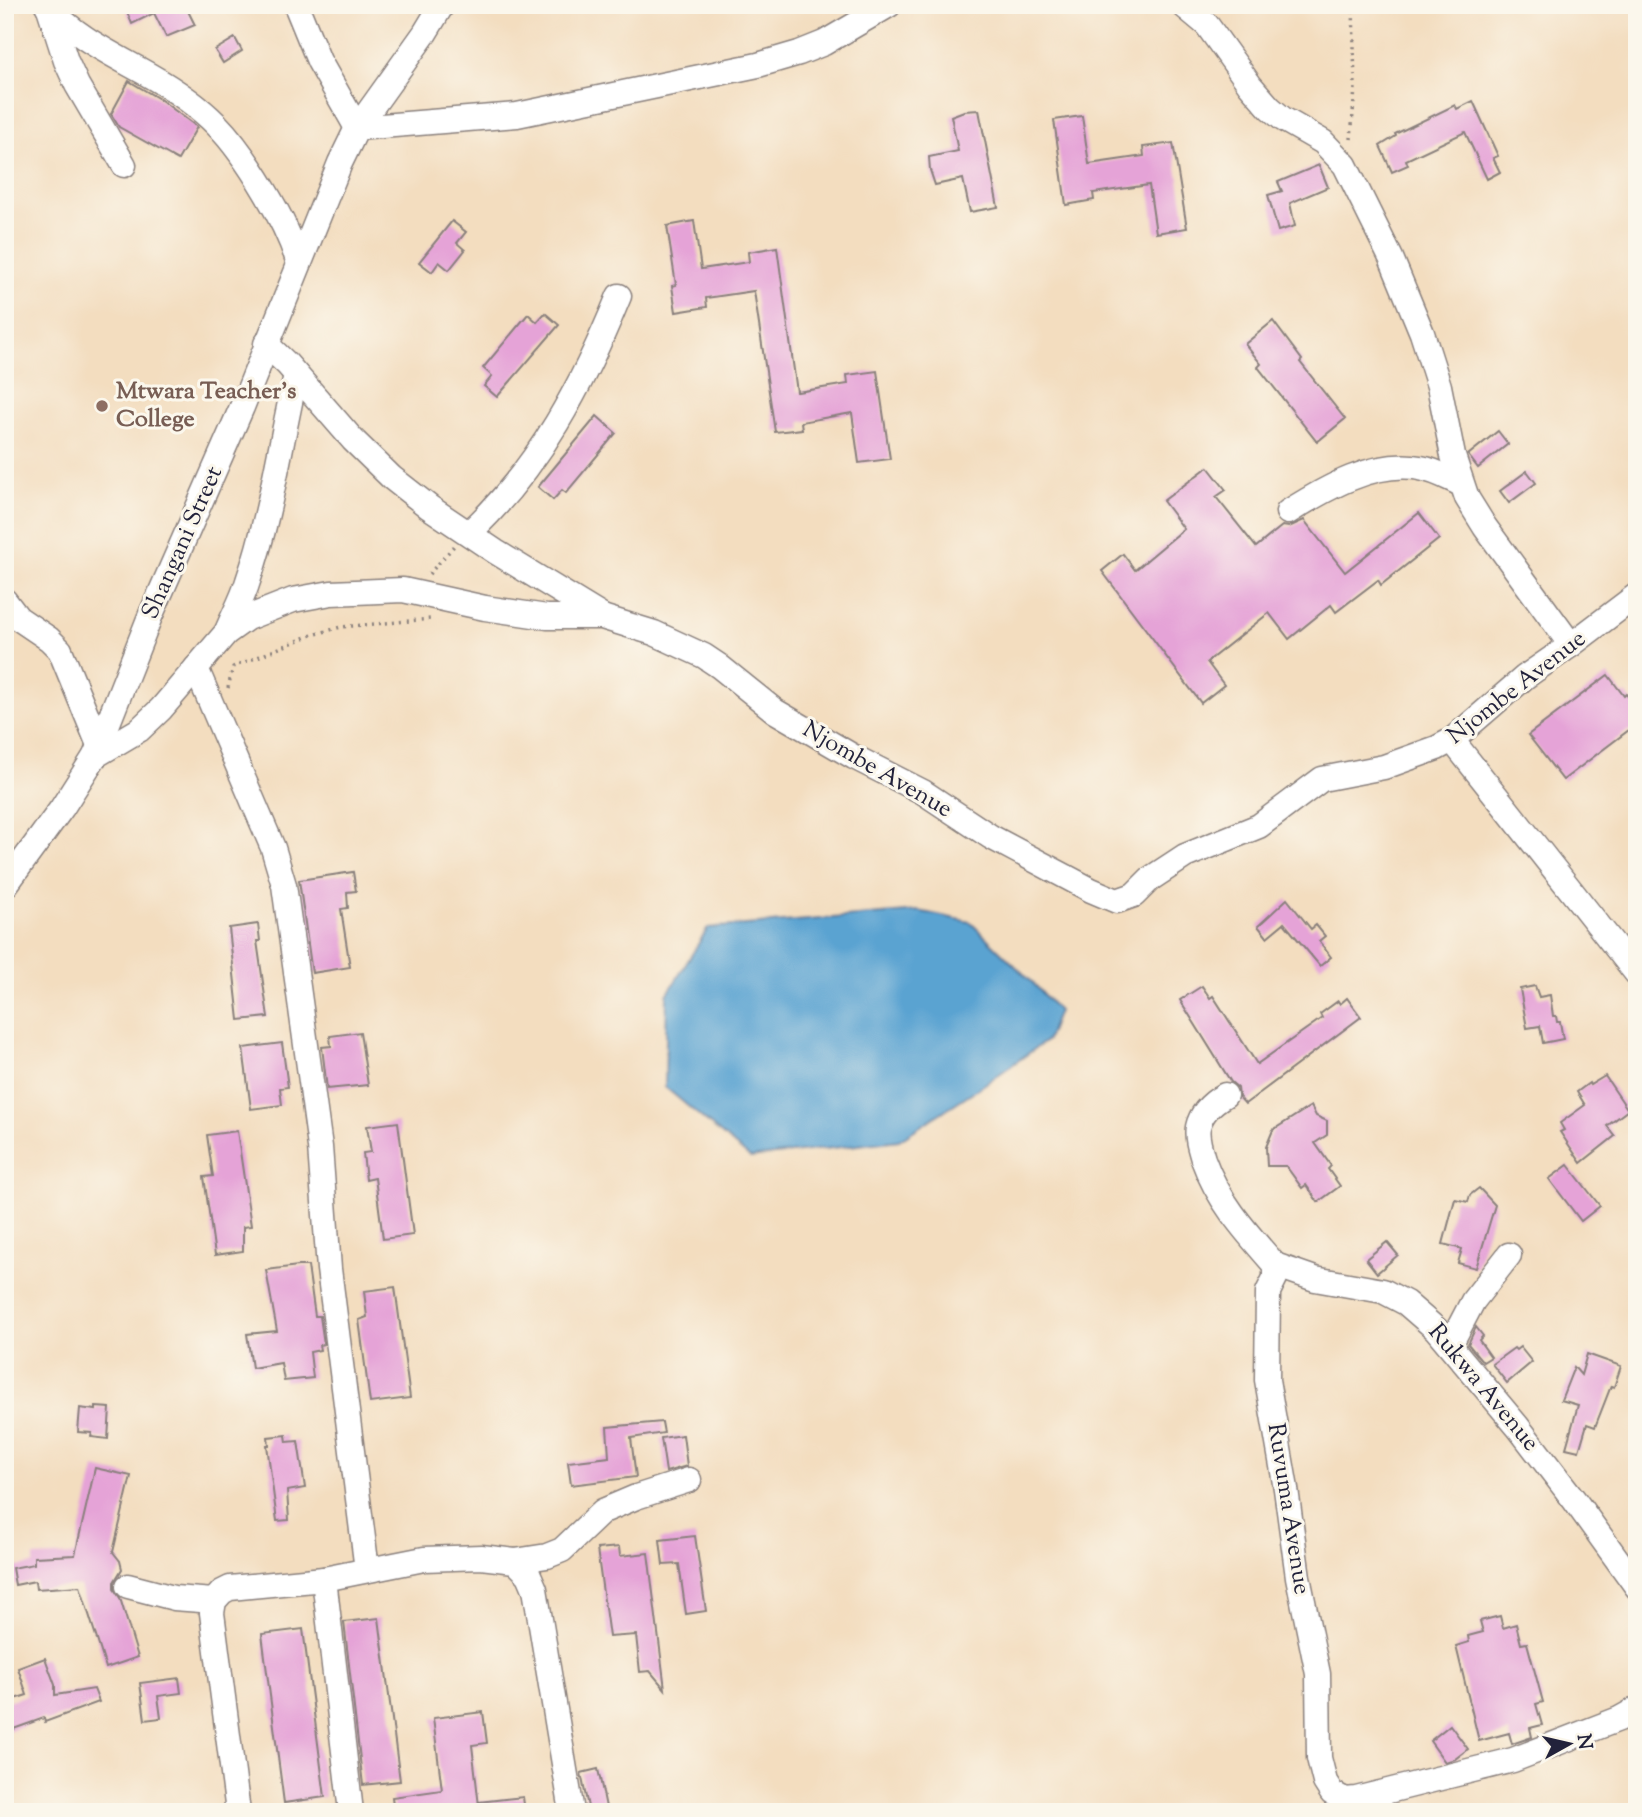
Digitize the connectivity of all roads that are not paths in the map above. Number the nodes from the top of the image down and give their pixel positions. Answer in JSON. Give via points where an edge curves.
{"nodes":[{"id":1,"x":296,"y":5,"type":"edge"},
{"id":2,"x":442,"y":5,"type":"edge"},
{"id":3,"x":889,"y":5,"type":"edge"},
{"id":4,"x":1183,"y":5,"type":"edge"},
{"id":5,"x":48,"y":6,"type":"edge"},
{"id":6,"x":357,"y":128,"type":"junction"},
{"id":7,"x":124,"y":165,"type":"dead end"},
{"id":8,"x":299,"y":264,"type":"junction"},
{"id":9,"x":620,"y":296,"type":"dead end"},
{"id":10,"x":266,"y":344,"type":"junction"},
{"id":11,"x":296,"y":375,"type":"junction"},
{"id":12,"x":1461,"y":484,"type":"junction"},
{"id":13,"x":1289,"y":512,"type":"dead end"},
{"id":14,"x":469,"y":533,"type":"junction"},
{"id":15,"x":1637,"y":595,"type":"edge"},
{"id":16,"x":5,"y":601,"type":"edge"},
{"id":17,"x":602,"y":617,"type":"junction"},
{"id":18,"x":226,"y":633,"type":"junction"},
{"id":19,"x":1572,"y":645,"type":"junction"},
{"id":20,"x":196,"y":668,"type":"junction"},
{"id":21,"x":1452,"y":740,"type":"junction"},
{"id":22,"x":97,"y":750,"type":"junction"},
{"id":23,"x":5,"y":886,"type":"edge"},
{"id":24,"x":1637,"y":974,"type":"edge"},
{"id":25,"x":1225,"y":1095,"type":"dead end"},
{"id":26,"x":1509,"y":1255,"type":"dead end"},
{"id":27,"x":1275,"y":1265,"type":"junction"},
{"id":28,"x":1450,"y":1345,"type":"junction"},
{"id":29,"x":690,"y":1480,"type":"dead end"},
{"id":30,"x":515,"y":1561,"type":"junction"},
{"id":31,"x":367,"y":1570,"type":"junction"},
{"id":32,"x":324,"y":1579,"type":"junction"},
{"id":33,"x":128,"y":1586,"type":"dead end"},
{"id":34,"x":1637,"y":1587,"type":"edge"},
{"id":35,"x":214,"y":1601,"type":"junction"},
{"id":36,"x":1637,"y":1709,"type":"edge"},
{"id":37,"x":238,"y":1812,"type":"edge"},
{"id":38,"x":351,"y":1812,"type":"edge"},
{"id":39,"x":572,"y":1812,"type":"edge"}],
"edges":[{"from":1,"to":6,"type":"street","via":[[319,61]]},
{"from":2,"to":6,"type":"street","name":"Shangani Street"},
{"from":3,"to":6,"type":"street","via":[[824,43],[758,65],[517,115]]},
{"from":4,"to":12,"type":"street","via":[[1208,25],[1270,108],[1322,142],[1345,165],[1422,333]]},
{"from":5,"to":7,"type":"street","via":[[72,73]]},
{"from":5,"to":8,"type":"street","via":[[106,53],[187,98],[210,117],[248,163],[281,218]]},
{"from":6,"to":8,"type":"street","name":"Shangani Street"},
{"from":8,"to":10,"type":"street","name":"Shangani Street"},
{"from":9,"to":14,"type":"street","via":[[581,380],[540,450],[513,488]]},
{"from":10,"to":11,"type":"street"},
{"from":10,"to":22,"type":"street","name":"Shangani Street"},
{"from":11,"to":14,"type":"street","via":[[392,478]]},
{"from":11,"to":18,"type":"street","via":[[257,550]]},
{"from":12,"to":13,"type":"street","via":[[1423,468],[1382,468],[1311,497]]},
{"from":12,"to":19,"type":"street","via":[[1475,513]]},
{"from":14,"to":17,"type":"street"},
{"from":15,"to":19,"type":"street","name":"Njombe Avenue"},
{"from":16,"to":22,"type":"street","via":[[18,618],[60,650]]},
{"from":17,"to":18,"type":"street","name":"Njombe Avenue","via":[[547,617],[403,590],[331,593],[293,600],[247,618]]},
{"from":17,"to":21,"type":"street","name":"Njombe Avenue","via":[[654,633],[704,656],[775,711],[923,792],[991,837],[1117,901],[1134,895],[1185,856],[1259,826],[1322,779],[1384,767]]},
{"from":18,"to":20,"type":"street","name":"Njombe Avenue"},
{"from":19,"to":21,"type":"street","name":"Njombe Avenue","via":[[1525,677]]},
{"from":20,"to":22,"type":"street","name":"Njombe Avenue","via":[[139,730]]},
{"from":20,"to":31,"type":"street","via":[[273,848],[284,885],[320,1147],[330,1269]]},
{"from":21,"to":24,"type":"street"},
{"from":22,"to":23,"type":"street","name":"Shangani Street"},
{"from":25,"to":27,"type":"street","via":[[1208,1107],[1198,1124],[1201,1153],[1213,1185],[1232,1215]]},
{"from":26,"to":28,"type":"street","via":[[1473,1301]]},
{"from":27,"to":28,"type":"street","name":"Rukwa Avenue","via":[[1315,1279],[1383,1292],[1406,1303]]},
{"from":27,"to":36,"type":"street","name":"Ruvuma Avenue","via":[[1268,1292],[1267,1380],[1315,1656],[1318,1752],[1328,1789],[1338,1798],[1356,1799],[1513,1760]]},
{"from":28,"to":34,"type":"street","name":"Rukwa Avenue","via":[[1559,1480]]},
{"from":29,"to":30,"type":"street","via":[[603,1511],[562,1550]]},
{"from":30,"to":31,"type":"street","via":[[424,1559]]},
{"from":30,"to":39,"type":"street","via":[[535,1589]]},
{"from":31,"to":32,"type":"street"},
{"from":32,"to":35,"type":"street","via":[[230,1588]]},
{"from":32,"to":38,"type":"street"},
{"from":33,"to":35,"type":"street","via":[[174,1598]]},
{"from":35,"to":37,"type":"street"}]}
